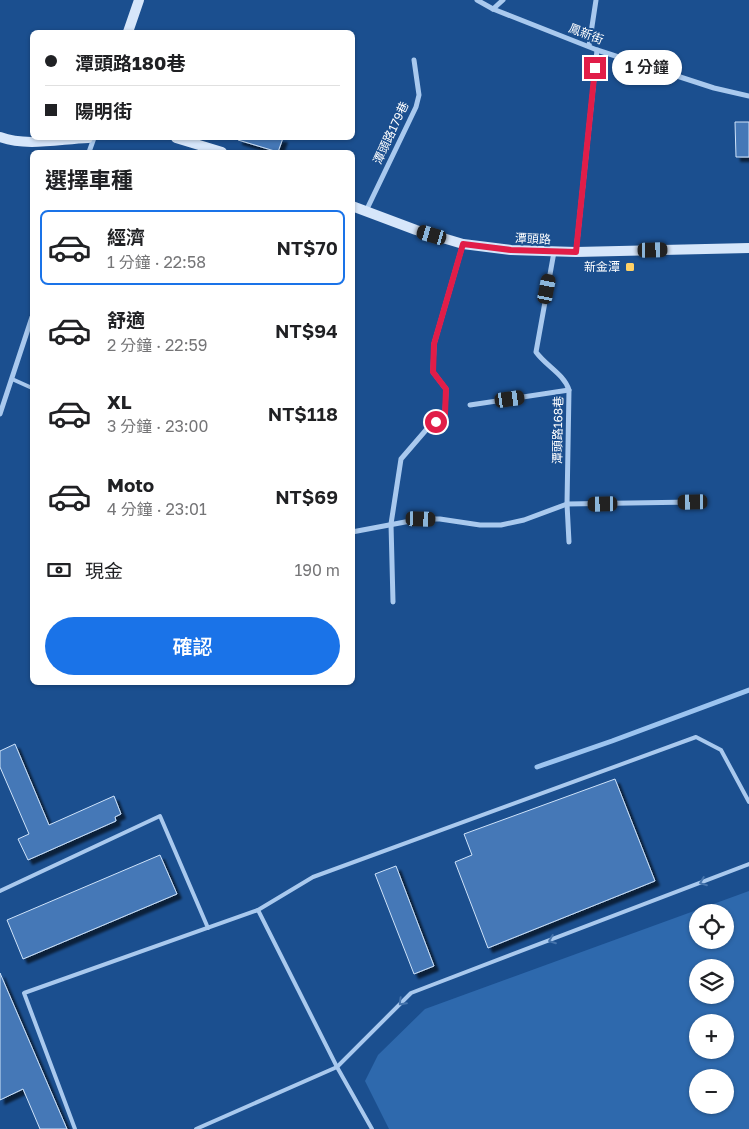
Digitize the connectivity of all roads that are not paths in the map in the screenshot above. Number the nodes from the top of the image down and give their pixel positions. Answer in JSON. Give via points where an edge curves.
{"nodes":[{"id":1,"x":139,"y":0,"type":"edge"},
{"id":2,"x":477,"y":0,"type":"edge"},
{"id":3,"x":503,"y":0,"type":"edge"},
{"id":4,"x":596,"y":0,"type":"edge"},
{"id":5,"x":493,"y":8,"type":"junction"},
{"id":6,"x":129,"y":30,"type":"edge"},
{"id":7,"x":589,"y":46,"type":"junction"},
{"id":8,"x":597,"y":50,"type":"junction"},
{"id":9,"x":414,"y":60,"type":"dead end"},
{"id":10,"x":749,"y":96,"type":"edge"},
{"id":11,"x":0,"y":137,"type":"edge"},
{"id":12,"x":59,"y":140,"type":"edge"},
{"id":13,"x":183,"y":140,"type":"edge"},
{"id":14,"x":215,"y":150,"type":"edge"},
{"id":15,"x":355,"y":207,"type":"edge"},
{"id":16,"x":365,"y":211,"type":"junction"},
{"id":17,"x":463,"y":244,"type":"junction"},
{"id":18,"x":749,"y":248,"type":"edge"},
{"id":19,"x":554,"y":252,"type":"junction"},
{"id":20,"x":576,"y":252,"type":"junction"},
{"id":21,"x":30,"y":323,"type":"edge"},
{"id":22,"x":12,"y":378,"type":"junction"},
{"id":23,"x":30,"y":387,"type":"edge"},
{"id":24,"x":569,"y":390,"type":"junction"},
{"id":25,"x":470,"y":405,"type":"dead end"},
{"id":26,"x":0,"y":414,"type":"edge"},
{"id":27,"x":693,"y":502,"type":"dead end"},
{"id":28,"x":567,"y":504,"type":"junction"},
{"id":29,"x":391,"y":524,"type":"junction"},
{"id":30,"x":355,"y":531,"type":"edge"},
{"id":31,"x":569,"y":542,"type":"dead end"},
{"id":32,"x":393,"y":602,"type":"dead end"},
{"id":33,"x":749,"y":802,"type":"edge"},
{"id":34,"x":749,"y":864,"type":"edge"},
{"id":35,"x":0,"y":891,"type":"edge"},
{"id":36,"x":258,"y":910,"type":"junction"},
{"id":37,"x":208,"y":928,"type":"junction"},
{"id":38,"x":337,"y":1067,"type":"junction"},
{"id":39,"x":75,"y":1129,"type":"edge"},
{"id":40,"x":196,"y":1129,"type":"edge"},
{"id":41,"x":372,"y":1129,"type":"edge"}],
"edges":[{"from":1,"to":6,"type":"street"},
{"from":2,"to":5,"type":"street","name":"鳳新街"},
{"from":3,"to":5,"type":"street"},
{"from":4,"to":7,"type":"street"},
{"from":5,"to":7,"type":"street","name":"鳳新街"},
{"from":7,"to":8,"type":"street","name":"鳳新街"},
{"from":8,"to":10,"type":"street","name":"鳳新街"},
{"from":8,"to":20,"type":"street"},
{"from":9,"to":16,"type":"street","name":"潭頭路179巷","via":[[419,95],[416,107]]},
{"from":11,"to":12,"type":"street","via":[[30,142]]},
{"from":13,"to":14,"type":"street"},
{"from":15,"to":16,"type":"street","name":"潭頭路"},
{"from":16,"to":17,"type":"street","name":"潭頭路"},
{"from":17,"to":19,"type":"street","name":"潭頭路"},
{"from":17,"to":29,"type":"street","via":[[434,344],[433,372],[446,389],[445,414],[401,459]]},
{"from":18,"to":20,"type":"street","name":"潭頭路"},
{"from":19,"to":20,"type":"street","name":"潭頭路"},
{"from":19,"to":24,"type":"street","name":"潭頭路168巷","via":[[536,352],[567,383]]},
{"from":21,"to":22,"type":"street"},
{"from":22,"to":23,"type":"lane"},
{"from":22,"to":26,"type":"street"},
{"from":24,"to":25,"type":"street"},
{"from":24,"to":28,"type":"street","name":"潭頭路168巷"},
{"from":27,"to":28,"type":"street"},
{"from":28,"to":29,"type":"street","via":[[501,525],[440,519]]},
{"from":28,"to":31,"type":"street","name":"潭頭路168巷"},
{"from":29,"to":30,"type":"street"},
{"from":29,"to":32,"type":"street"},
{"from":33,"to":36,"type":"lane","via":[[721,750],[696,737],[313,877]]},
{"from":34,"to":38,"type":"lane","one_way":true,"via":[[411,993]]},
{"from":35,"to":37,"type":"lane","via":[[160,816]]},
{"from":36,"to":37,"type":"lane"},
{"from":36,"to":38,"type":"lane"},
{"from":37,"to":39,"type":"lane","via":[[24,993]]},
{"from":38,"to":40,"type":"lane"},
{"from":38,"to":41,"type":"lane"}]}
